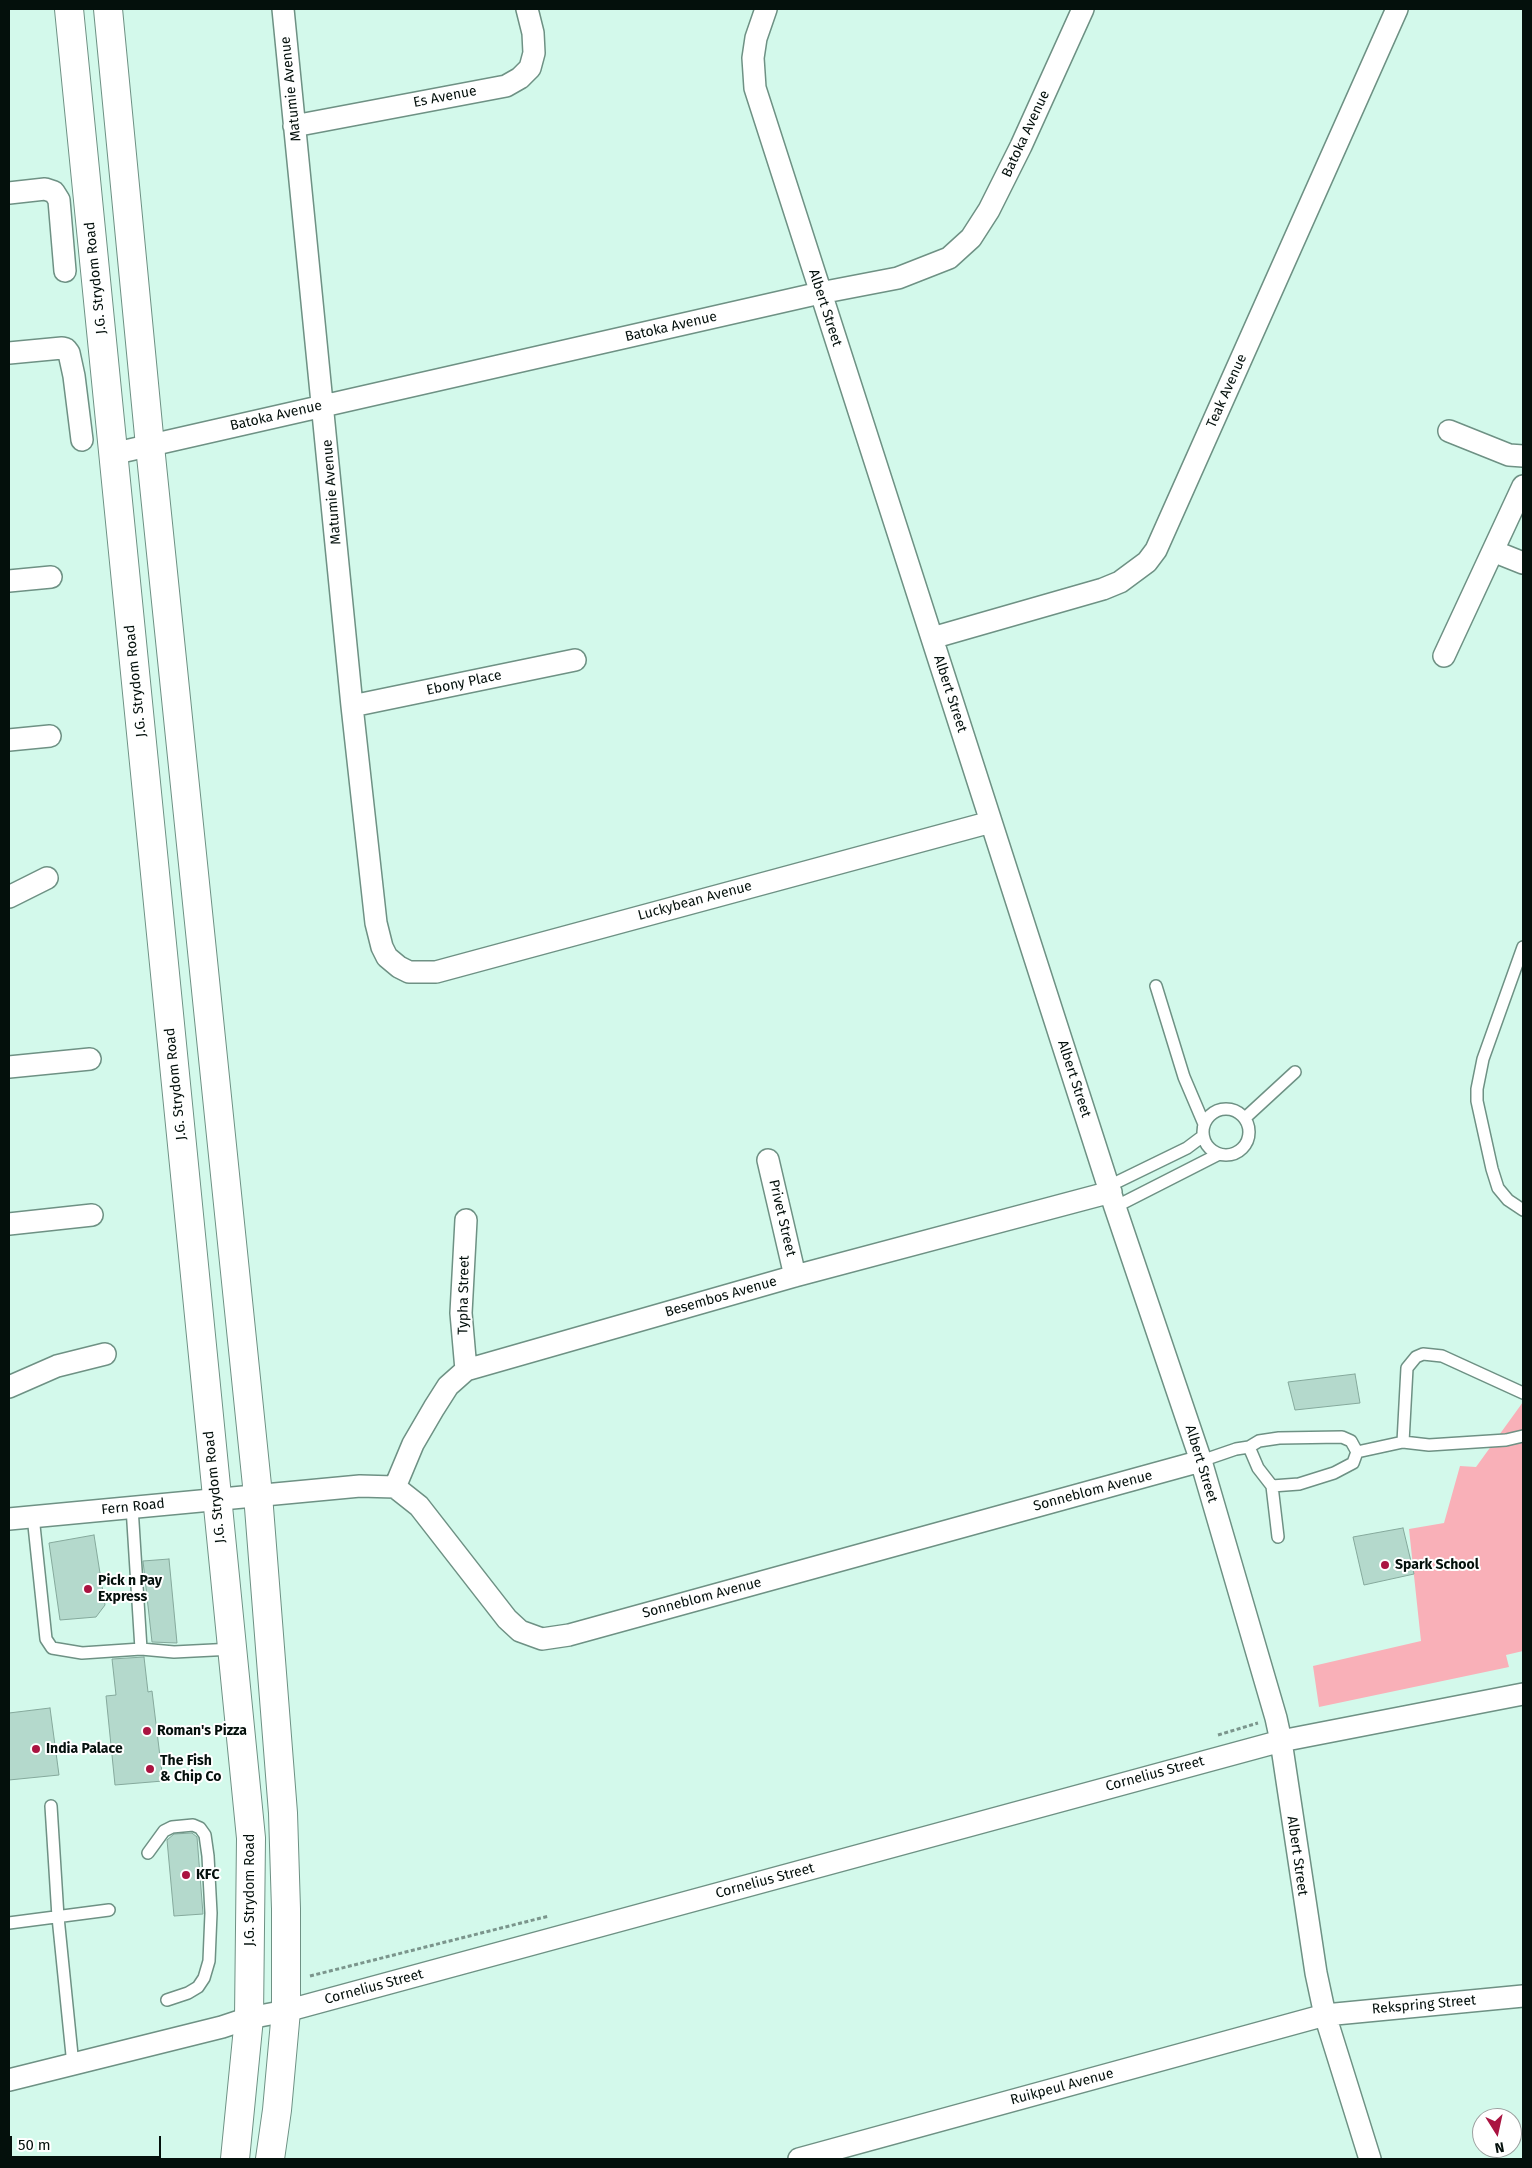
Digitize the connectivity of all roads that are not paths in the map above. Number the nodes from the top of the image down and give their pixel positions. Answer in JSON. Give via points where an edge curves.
{"nodes":[{"id":1,"x":69,"y":9,"type":"edge"},
{"id":2,"x":108,"y":9,"type":"edge"},
{"id":3,"x":283,"y":9,"type":"edge"},
{"id":4,"x":527,"y":9,"type":"edge"},
{"id":5,"x":766,"y":9,"type":"edge"},
{"id":6,"x":1083,"y":9,"type":"edge"},
{"id":7,"x":1397,"y":9,"type":"edge"},
{"id":8,"x":294,"y":126,"type":"junction"},
{"id":9,"x":9,"y":193,"type":"edge"},
{"id":10,"x":65,"y":271,"type":"dead end"},
{"id":11,"x":820,"y":293,"type":"junction"},
{"id":12,"x":9,"y":353,"type":"edge"},
{"id":13,"x":324,"y":405,"type":"junction"},
{"id":14,"x":1449,"y":431,"type":"dead end"},
{"id":15,"x":82,"y":440,"type":"dead end"},
{"id":16,"x":150,"y":446,"type":"junction"},
{"id":17,"x":112,"y":454,"type":"junction"},
{"id":18,"x":1523,"y":456,"type":"edge"},
{"id":19,"x":1523,"y":486,"type":"edge"},
{"id":20,"x":1493,"y":551,"type":"junction"},
{"id":21,"x":1523,"y":563,"type":"edge"},
{"id":22,"x":51,"y":577,"type":"dead end"},
{"id":23,"x":9,"y":581,"type":"edge"},
{"id":24,"x":932,"y":638,"type":"junction"},
{"id":25,"x":1444,"y":656,"type":"dead end"},
{"id":26,"x":575,"y":660,"type":"dead end"},
{"id":27,"x":352,"y":706,"type":"junction"},
{"id":28,"x":50,"y":736,"type":"dead end"},
{"id":29,"x":9,"y":740,"type":"edge"},
{"id":30,"x":991,"y":822,"type":"junction"},
{"id":31,"x":47,"y":878,"type":"dead end"},
{"id":32,"x":9,"y":896,"type":"edge"},
{"id":33,"x":1523,"y":947,"type":"edge"},
{"id":34,"x":399,"y":968,"type":"joint"},
{"id":35,"x":1156,"y":986,"type":"dead end"},
{"id":36,"x":90,"y":1059,"type":"dead end"},
{"id":37,"x":9,"y":1067,"type":"edge"},
{"id":38,"x":1295,"y":1072,"type":"dead end"},
{"id":39,"x":1245,"y":1118,"type":"junction"},
{"id":40,"x":1204,"y":1124,"type":"junction"},
{"id":41,"x":1203,"y":1136,"type":"junction"},
{"id":42,"x":1219,"y":1154,"type":"junction"},
{"id":43,"x":768,"y":1160,"type":"dead end"},
{"id":44,"x":1112,"y":1195,"type":"junction"},
{"id":45,"x":1523,"y":1210,"type":"edge"},
{"id":46,"x":92,"y":1215,"type":"dead end"},
{"id":47,"x":466,"y":1220,"type":"dead end"},
{"id":48,"x":9,"y":1224,"type":"edge"},
{"id":49,"x":795,"y":1276,"type":"junction"},
{"id":50,"x":106,"y":1354,"type":"dead end"},
{"id":51,"x":466,"y":1370,"type":"junction"},
{"id":52,"x":9,"y":1387,"type":"edge"},
{"id":53,"x":1523,"y":1393,"type":"edge"},
{"id":54,"x":1523,"y":1436,"type":"edge"},
{"id":55,"x":1402,"y":1442,"type":"junction"},
{"id":56,"x":1249,"y":1447,"type":"junction"},
{"id":57,"x":1357,"y":1452,"type":"junction"},
{"id":58,"x":1202,"y":1462,"type":"junction"},
{"id":59,"x":1272,"y":1486,"type":"junction"},
{"id":60,"x":395,"y":1488,"type":"junction"},
{"id":61,"x":258,"y":1495,"type":"junction"},
{"id":62,"x":216,"y":1498,"type":"junction"},
{"id":63,"x":132,"y":1507,"type":"junction"},
{"id":64,"x":33,"y":1516,"type":"junction"},
{"id":65,"x":9,"y":1519,"type":"edge"},
{"id":66,"x":1278,"y":1537,"type":"dead end"},
{"id":67,"x":141,"y":1649,"type":"junction"},
{"id":68,"x":234,"y":1649,"type":"junction"},
{"id":69,"x":1523,"y":1694,"type":"edge"},
{"id":70,"x":1281,"y":1740,"type":"junction"},
{"id":71,"x":50,"y":1806,"type":"dead end"},
{"id":72,"x":148,"y":1853,"type":"dead end"},
{"id":73,"x":109,"y":1910,"type":"dead end"},
{"id":74,"x":58,"y":1917,"type":"junction"},
{"id":75,"x":9,"y":1923,"type":"edge"},
{"id":76,"x":1523,"y":1996,"type":"edge"},
{"id":77,"x":167,"y":2000,"type":"dead end"},
{"id":78,"x":286,"y":2011,"type":"junction"},
{"id":79,"x":1325,"y":2015,"type":"junction"},
{"id":80,"x":249,"y":2018,"type":"junction"},
{"id":81,"x":73,"y":2065,"type":"junction"},
{"id":82,"x":9,"y":2080,"type":"edge"},
{"id":83,"x":235,"y":2159,"type":"edge"},
{"id":84,"x":270,"y":2159,"type":"edge"},
{"id":85,"x":799,"y":2159,"type":"edge"},
{"id":86,"x":1370,"y":2159,"type":"edge"}],
"edges":[{"from":1,"to":17,"type":"street","name":"J.G. Strydom Road"},
{"from":2,"to":16,"type":"street"},
{"from":3,"to":8,"type":"street","name":"Matumie Avenue"},
{"from":4,"to":8,"type":"street","name":"Es Avenue","via":[[534,33],[530,68],[506,86]]},
{"from":5,"to":11,"type":"street","name":"Albert Street","via":[[753,58],[755,88]]},
{"from":6,"to":11,"type":"street","name":"Batoka Avenue","via":[[1021,146],[971,238],[949,258],[922,270],[898,278]]},
{"from":7,"to":24,"type":"street","name":"Teak Avenue","via":[[1156,550],[1147,562],[1120,582],[1103,589]]},
{"from":8,"to":13,"type":"street","name":"Matumie Avenue"},
{"from":9,"to":10,"type":"street","via":[[45,189],[54,192],[59,200]]},
{"from":11,"to":13,"type":"street","name":"Batoka Avenue"},
{"from":11,"to":24,"type":"street","name":"Albert Street"},
{"from":12,"to":15,"type":"street","via":[[66,349],[71,359]]},
{"from":13,"to":16,"type":"street","name":"Batoka Avenue"},
{"from":13,"to":27,"type":"street","name":"Matumie Avenue"},
{"from":14,"to":18,"type":"street","via":[[1509,455]]},
{"from":16,"to":17,"type":"street","name":"Batoka Avenue"},
{"from":16,"to":61,"type":"street"},
{"from":17,"to":62,"type":"street","name":"J.G. Strydom Road"},
{"from":19,"to":20,"type":"street"},
{"from":20,"to":21,"type":"street"},
{"from":20,"to":25,"type":"street"},
{"from":22,"to":23,"type":"street"},
{"from":24,"to":30,"type":"street","name":"Albert Street"},
{"from":26,"to":27,"type":"street","name":"Ebony Place"},
{"from":27,"to":34,"type":"street","name":"Matumie Avenue","via":[[379,937],[387,957]]},
{"from":28,"to":29,"type":"street"},
{"from":30,"to":34,"type":"street","name":"Luckybean Avenue","via":[[436,972],[409,972]]},
{"from":30,"to":44,"type":"street","name":"Albert Street"},
{"from":31,"to":32,"type":"street"},
{"from":33,"to":45,"type":"lane","via":[[1483,1059],[1477,1101],[1498,1188]]},
{"from":35,"to":40,"type":"lane","via":[[1184,1077]]},
{"from":36,"to":37,"type":"street"},
{"from":38,"to":39,"type":"lane"},
{"from":39,"to":40,"type":"lane","via":[[1236,1111],[1223,1109],[1212,1114]]},
{"from":39,"to":42,"type":"lane","via":[[1250,1129],[1245,1146],[1231,1155]]},
{"from":40,"to":41,"type":"lane"},
{"from":41,"to":42,"type":"lane","via":[[1208,1148]]},
{"from":41,"to":44,"type":"lane"},
{"from":42,"to":44,"type":"lane"},
{"from":43,"to":49,"type":"street","name":"Privet Street"},
{"from":44,"to":49,"type":"street","name":"Besembos Avenue"},
{"from":44,"to":58,"type":"street","name":"Albert Street"},
{"from":46,"to":48,"type":"street"},
{"from":47,"to":51,"type":"street","name":"Typha Street","via":[[461,1314]]},
{"from":49,"to":51,"type":"street","name":"Besembos Avenue"},
{"from":50,"to":52,"type":"street","via":[[62,1364]]},
{"from":51,"to":60,"type":"street","name":"Besembos Avenue","via":[[448,1386],[412,1444]]},
{"from":53,"to":55,"type":"lane","via":[[1442,1356],[1423,1354],[1407,1368]]},
{"from":54,"to":55,"type":"lane","via":[[1429,1445]]},
{"from":55,"to":57,"type":"lane"},
{"from":56,"to":57,"type":"lane","via":[[1259,1440],[1342,1437],[1351,1441]]},
{"from":56,"to":58,"type":"lane"},
{"from":56,"to":59,"type":"lane","via":[[1258,1468]]},
{"from":57,"to":59,"type":"lane","via":[[1354,1463],[1334,1473],[1299,1484]]},
{"from":58,"to":60,"type":"street","name":"Sonneblom Avenue","via":[[570,1635],[542,1639],[520,1631],[507,1618],[418,1506]]},
{"from":58,"to":70,"type":"street","name":"Albert Street"},
{"from":59,"to":66,"type":"lane"},
{"from":60,"to":61,"type":"street","via":[[360,1486]]},
{"from":61,"to":62,"type":"street","name":"Fern Road"},
{"from":61,"to":78,"type":"street","via":[[283,1822]]},
{"from":62,"to":63,"type":"street","name":"Fern Road"},
{"from":62,"to":68,"type":"street","name":"J.G. Strydom Road"},
{"from":63,"to":64,"type":"street","name":"Fern Road"},
{"from":63,"to":67,"type":"lane"},
{"from":64,"to":65,"type":"street","name":"Fern Road"},
{"from":64,"to":67,"type":"lane","via":[[48,1644],[55,1649],[82,1653]]},
{"from":67,"to":68,"type":"lane","via":[[174,1652]]},
{"from":68,"to":80,"type":"street","name":"J.G. Strydom Road","via":[[251,1838]]},
{"from":69,"to":70,"type":"street","name":"Cornelius Street"},
{"from":70,"to":78,"type":"street","name":"Cornelius Street"},
{"from":70,"to":79,"type":"street","name":"Albert Street","via":[[1310,1947]]},
{"from":71,"to":74,"type":"lane"},
{"from":72,"to":77,"type":"lane","via":[[164,1831],[172,1828],[193,1825],[205,1835],[211,1913],[209,1962],[198,1987]]},
{"from":73,"to":74,"type":"lane"},
{"from":74,"to":75,"type":"lane"},
{"from":74,"to":81,"type":"lane"},
{"from":76,"to":79,"type":"street","name":"Rekspring Street"},
{"from":78,"to":80,"type":"street","name":"Cornelius Street"},
{"from":78,"to":84,"type":"street"},
{"from":79,"to":85,"type":"street","name":"Ruikpeul Avenue"},
{"from":79,"to":86,"type":"street","name":"Albert Street"},
{"from":80,"to":81,"type":"street","name":"Cornelius Street"},
{"from":80,"to":83,"type":"street","name":"J.G. Strydom Road"},
{"from":81,"to":82,"type":"street","name":"Cornelius Street"}]}
